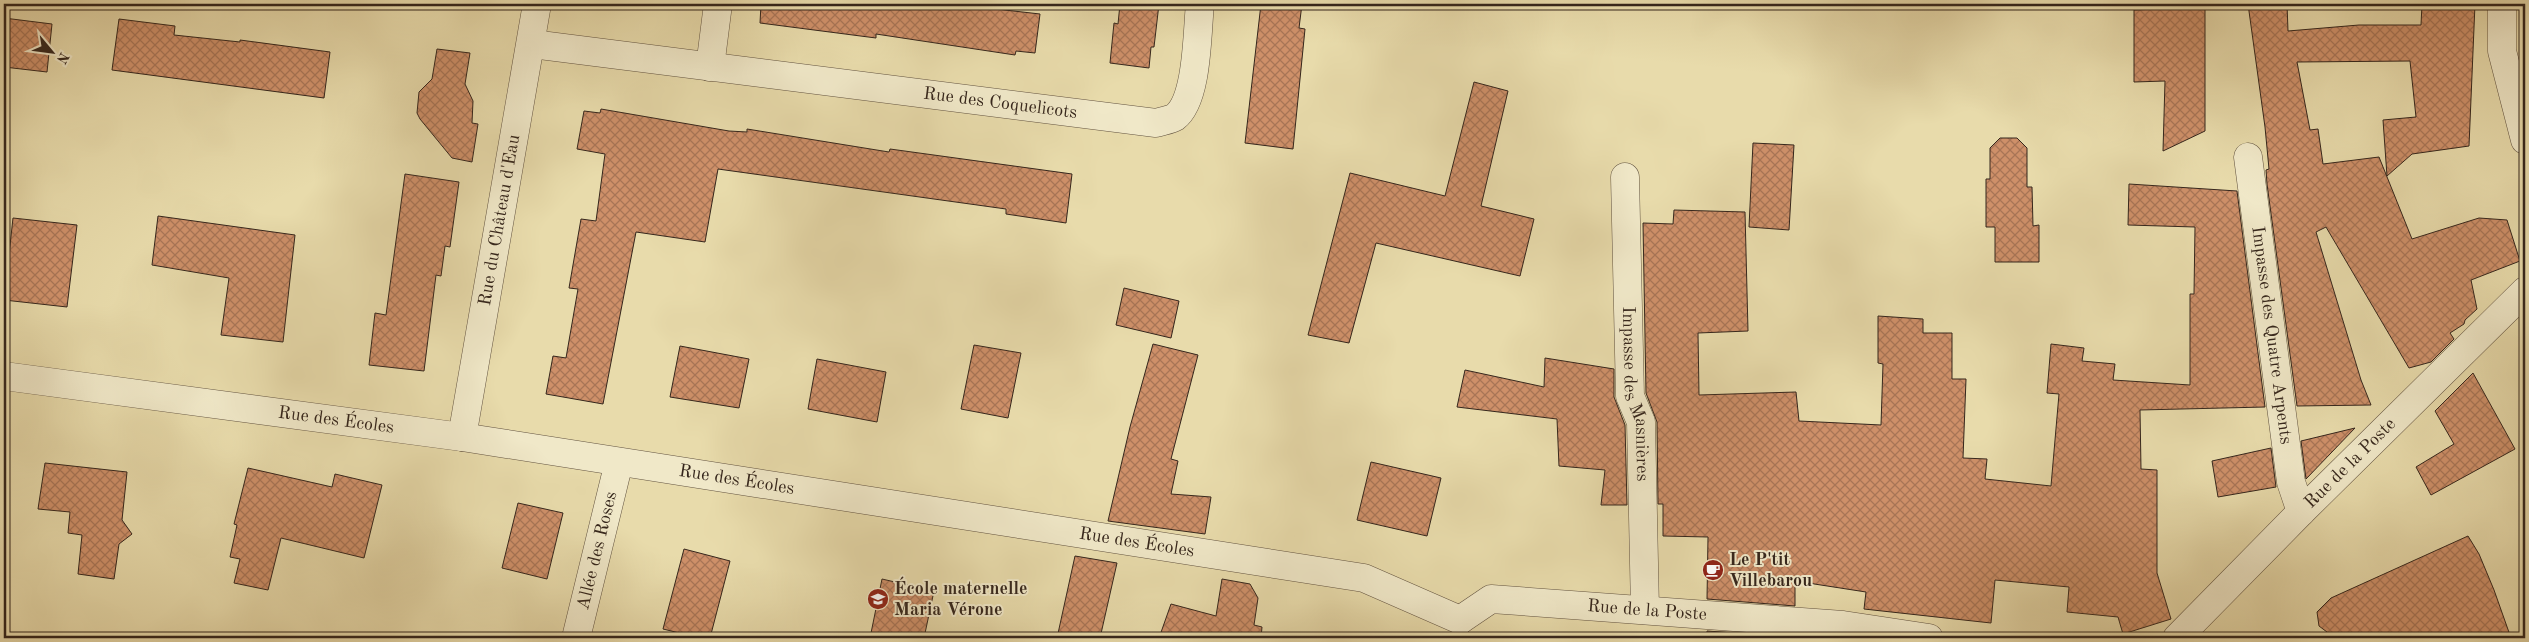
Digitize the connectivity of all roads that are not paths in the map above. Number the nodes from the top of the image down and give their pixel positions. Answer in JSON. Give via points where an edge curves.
{"nodes":[{"id":1,"x":537,"y":4,"type":"edge"},
{"id":2,"x":718,"y":4,"type":"edge"},
{"id":3,"x":1200,"y":4,"type":"edge"},
{"id":4,"x":2502,"y":4,"type":"edge"},
{"id":5,"x":532,"y":44,"type":"junction"},
{"id":6,"x":710,"y":67,"type":"junction"},
{"id":7,"x":2525,"y":140,"type":"edge"},
{"id":8,"x":2248,"y":157,"type":"dead end"},
{"id":9,"x":1625,"y":177,"type":"dead end"},
{"id":10,"x":2525,"y":291,"type":"edge"},
{"id":11,"x":4,"y":376,"type":"edge"},
{"id":12,"x":462,"y":437,"type":"junction"},
{"id":13,"x":619,"y":462,"type":"junction"},
{"id":14,"x":2301,"y":512,"type":"junction"},
{"id":15,"x":1645,"y":610,"type":"junction"},
{"id":16,"x":1456,"y":629,"type":"edge"},
{"id":17,"x":576,"y":638,"type":"edge"},
{"id":18,"x":1930,"y":638,"type":"edge"},
{"id":19,"x":2178,"y":638,"type":"edge"}],
"edges":[{"from":1,"to":5,"type":"street","name":"Rue du Château d'Eau"},
{"from":2,"to":6,"type":"street"},
{"from":3,"to":6,"type":"street","name":"Rue des Coquelicots","via":[[1191,86],[1184,107],[1174,117],[1156,123]]},
{"from":4,"to":7,"type":"street","via":[[2502,52]]},
{"from":5,"to":6,"type":"street","name":"Rue des Coquelicots"},
{"from":5,"to":12,"type":"street","name":"Rue du Château d'Eau"},
{"from":8,"to":14,"type":"street","name":"Impasse des Quatre Arpents","via":[[2290,482]]},
{"from":9,"to":15,"type":"street","name":"Impasse des Masnières","via":[[1630,396],[1641,422]]},
{"from":10,"to":14,"type":"street","name":"Rue de la Poste"},
{"from":11,"to":12,"type":"street","name":"Rue des Écoles"},
{"from":12,"to":13,"type":"street","name":"Rue des Écoles"},
{"from":13,"to":16,"type":"street","name":"Rue des Écoles","via":[[1364,578]]},
{"from":13,"to":17,"type":"street","name":"Allée des Roses"},
{"from":14,"to":19,"type":"street","name":"Rue de la Poste"},
{"from":15,"to":16,"type":"street","name":"Rue de la Poste","via":[[1491,599]]},
{"from":15,"to":18,"type":"street","name":"Rue de la Poste","via":[[1843,624]]}]}
